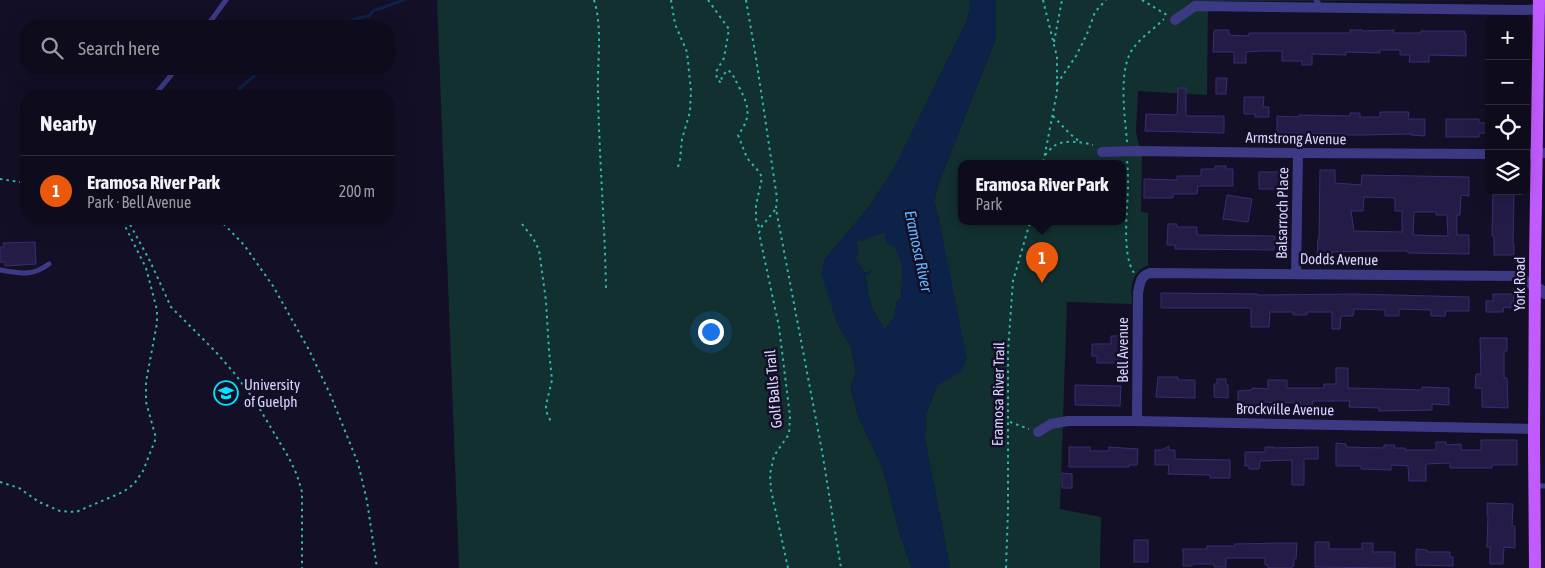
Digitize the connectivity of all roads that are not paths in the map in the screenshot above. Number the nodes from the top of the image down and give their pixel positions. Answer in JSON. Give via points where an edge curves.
{"nodes":[{"id":1,"x":226,"y":0,"type":"edge"},
{"id":2,"x":1256,"y":4,"type":"edge"},
{"id":3,"x":1319,"y":4,"type":"edge"},
{"id":4,"x":1541,"y":6,"type":"edge"},
{"id":5,"x":211,"y":20,"type":"edge"},
{"id":6,"x":1175,"y":20,"type":"dead end"},
{"id":7,"x":171,"y":75,"type":"edge"},
{"id":8,"x":159,"y":90,"type":"edge"},
{"id":9,"x":1102,"y":152,"type":"road end"},
{"id":10,"x":1298,"y":154,"type":"junction"},
{"id":11,"x":1485,"y":154,"type":"edge"},
{"id":12,"x":1536,"y":154,"type":"edge"},
{"id":13,"x":48,"y":264,"type":"dead end"},
{"id":14,"x":0,"y":270,"type":"edge"},
{"id":15,"x":1296,"y":273,"type":"junction"},
{"id":16,"x":1141,"y":279,"type":"joint"},
{"id":17,"x":1540,"y":290,"type":"edge"},
{"id":18,"x":1137,"y":421,"type":"junction"},
{"id":19,"x":1534,"y":429,"type":"junction"},
{"id":20,"x":1038,"y":432,"type":"road end"},
{"id":21,"x":1540,"y":486,"type":"edge"},
{"id":22,"x":1535,"y":568,"type":"edge"}],
"edges":[{"from":1,"to":5,"type":"lane"},
{"from":2,"to":3,"type":"street"},
{"from":2,"to":6,"type":"street","via":[[1195,6]]},
{"from":3,"to":4,"type":"street"},
{"from":4,"to":12,"type":"main road","name":"York Road"},
{"from":7,"to":8,"type":"lane"},
{"from":9,"to":10,"type":"street","name":"Armstrong Avenue"},
{"from":10,"to":11,"type":"street","name":"Armstrong Avenue"},
{"from":10,"to":15,"type":"street","name":"Balsarroch Place"},
{"from":12,"to":17,"type":"main road","name":"York Road"},
{"from":13,"to":14,"type":"lane","via":[[27,274]]},
{"from":15,"to":16,"type":"street","name":"Dodds Avenue","via":[[1150,272]]},
{"from":15,"to":17,"type":"street","name":"Dodds Avenue","via":[[1518,276]]},
{"from":16,"to":18,"type":"street","name":"Bell Avenue","via":[[1138,292]]},
{"from":17,"to":19,"type":"main road","name":"York Road"},
{"from":18,"to":19,"type":"street","name":"Brockville Avenue"},
{"from":18,"to":20,"type":"street","name":"Brockville Avenue","via":[[1068,421],[1051,424]]},
{"from":19,"to":21,"type":"main road","name":"York Road"},
{"from":21,"to":22,"type":"main road","name":"York Road"}]}
